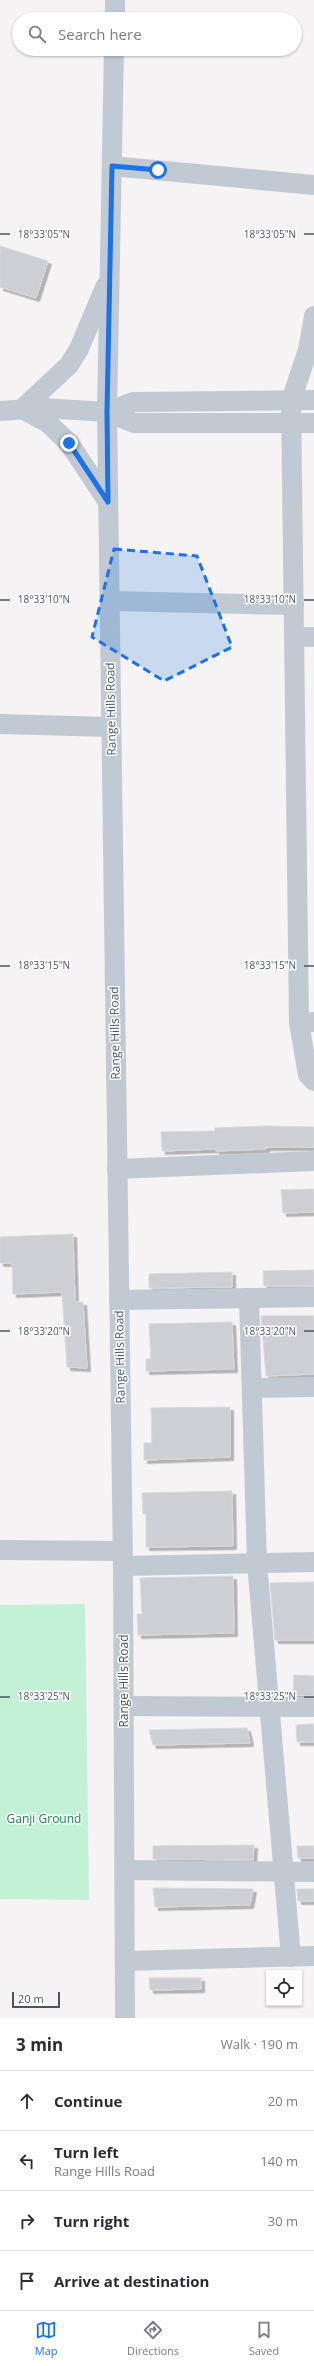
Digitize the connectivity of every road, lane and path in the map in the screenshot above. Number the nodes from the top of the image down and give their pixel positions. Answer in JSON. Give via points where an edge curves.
{"nodes":[{"id":1,"x":115,"y":0,"type":"edge"},
{"id":2,"x":115,"y":12,"type":"edge"},
{"id":3,"x":114,"y":56,"type":"edge"},
{"id":4,"x":112,"y":166,"type":"junction"},
{"id":5,"x":314,"y":186,"type":"edge"},
{"id":6,"x":110,"y":276,"type":"junction"},
{"id":7,"x":314,"y":316,"type":"edge"},
{"id":8,"x":291,"y":400,"type":"junction"},
{"id":9,"x":314,"y":400,"type":"edge"},
{"id":10,"x":22,"y":409,"type":"junction"},
{"id":11,"x":0,"y":411,"type":"edge"},
{"id":12,"x":107,"y":412,"type":"junction"},
{"id":13,"x":292,"y":423,"type":"junction"},
{"id":14,"x":314,"y":423,"type":"edge"},
{"id":15,"x":108,"y":502,"type":"junction"},
{"id":16,"x":110,"y":601,"type":"junction"},
{"id":17,"x":294,"y":605,"type":"junction"},
{"id":18,"x":294,"y":637,"type":"junction"},
{"id":19,"x":314,"y":637,"type":"edge"},
{"id":20,"x":0,"y":724,"type":"edge"},
{"id":21,"x":111,"y":727,"type":"junction"},
{"id":22,"x":307,"y":1023,"type":"edge"},
{"id":23,"x":314,"y":1081,"type":"edge"},
{"id":24,"x":314,"y":1162,"type":"edge"},
{"id":25,"x":117,"y":1169,"type":"junction"},
{"id":26,"x":314,"y":1297,"type":"edge"},
{"id":27,"x":249,"y":1298,"type":"junction"},
{"id":28,"x":119,"y":1300,"type":"junction"},
{"id":29,"x":314,"y":1387,"type":"edge"},
{"id":30,"x":252,"y":1388,"type":"junction"},
{"id":31,"x":0,"y":1550,"type":"edge"},
{"id":32,"x":123,"y":1558,"type":"junction"},
{"id":33,"x":314,"y":1562,"type":"edge"},
{"id":34,"x":257,"y":1563,"type":"junction"},
{"id":35,"x":124,"y":1706,"type":"junction"},
{"id":36,"x":269,"y":1706,"type":"junction"},
{"id":37,"x":314,"y":1707,"type":"edge"},
{"id":38,"x":125,"y":1870,"type":"junction"},
{"id":39,"x":283,"y":1871,"type":"junction"},
{"id":40,"x":314,"y":1872,"type":"edge"},
{"id":41,"x":314,"y":1956,"type":"edge"},
{"id":42,"x":291,"y":1957,"type":"junction"},
{"id":43,"x":125,"y":1961,"type":"junction"},
{"id":44,"x":125,"y":2018,"type":"edge"}],
"edges":[{"from":1,"to":2,"type":"street"},
{"from":3,"to":4,"type":"street","name":"Range Hills Road"},
{"from":4,"to":5,"type":"street"},
{"from":4,"to":6,"type":"street","name":"Range Hills Road"},
{"from":6,"to":10,"type":"street","via":[[79,349],[69,365]]},
{"from":6,"to":12,"type":"street","name":"Range Hills Road"},
{"from":7,"to":8,"type":"street","via":[[308,350]]},
{"from":8,"to":9,"type":"street"},
{"from":8,"to":12,"type":"street","via":[[133,402]]},
{"from":8,"to":13,"type":"street"},
{"from":10,"to":11,"type":"street"},
{"from":10,"to":12,"type":"street"},
{"from":10,"to":15,"type":"street","via":[[48,423],[69,443]]},
{"from":12,"to":13,"type":"street","via":[[134,423]]},
{"from":12,"to":15,"type":"street","name":"Range Hills Road"},
{"from":13,"to":14,"type":"street"},
{"from":13,"to":17,"type":"street"},
{"from":15,"to":16,"type":"street","name":"Range Hills Road"},
{"from":16,"to":17,"type":"street"},
{"from":16,"to":21,"type":"street","name":"Range Hills Road"},
{"from":17,"to":18,"type":"street"},
{"from":18,"to":19,"type":"street"},
{"from":18,"to":22,"type":"street"},
{"from":20,"to":21,"type":"street"},
{"from":21,"to":25,"type":"street","name":"Range Hills Road"},
{"from":22,"to":23,"type":"street","via":[[308,1075]]},
{"from":24,"to":25,"type":"street"},
{"from":25,"to":28,"type":"street","name":"Range Hills Road"},
{"from":26,"to":27,"type":"street"},
{"from":27,"to":28,"type":"street"},
{"from":27,"to":30,"type":"street"},
{"from":28,"to":32,"type":"street","name":"Range Hills Road"},
{"from":29,"to":30,"type":"street"},
{"from":30,"to":34,"type":"street"},
{"from":31,"to":32,"type":"street"},
{"from":32,"to":34,"type":"street"},
{"from":32,"to":35,"type":"street","name":"Range Hills Road"},
{"from":33,"to":34,"type":"street"},
{"from":34,"to":36,"type":"street"},
{"from":35,"to":36,"type":"street"},
{"from":35,"to":38,"type":"street","name":"Range Hills Road"},
{"from":36,"to":37,"type":"street"},
{"from":36,"to":39,"type":"street"},
{"from":38,"to":39,"type":"street"},
{"from":38,"to":43,"type":"street","name":"Range Hills Road"},
{"from":39,"to":40,"type":"street"},
{"from":39,"to":42,"type":"street"},
{"from":41,"to":42,"type":"street"},
{"from":42,"to":43,"type":"street"},
{"from":43,"to":44,"type":"street","name":"Range Hills Road"}]}
